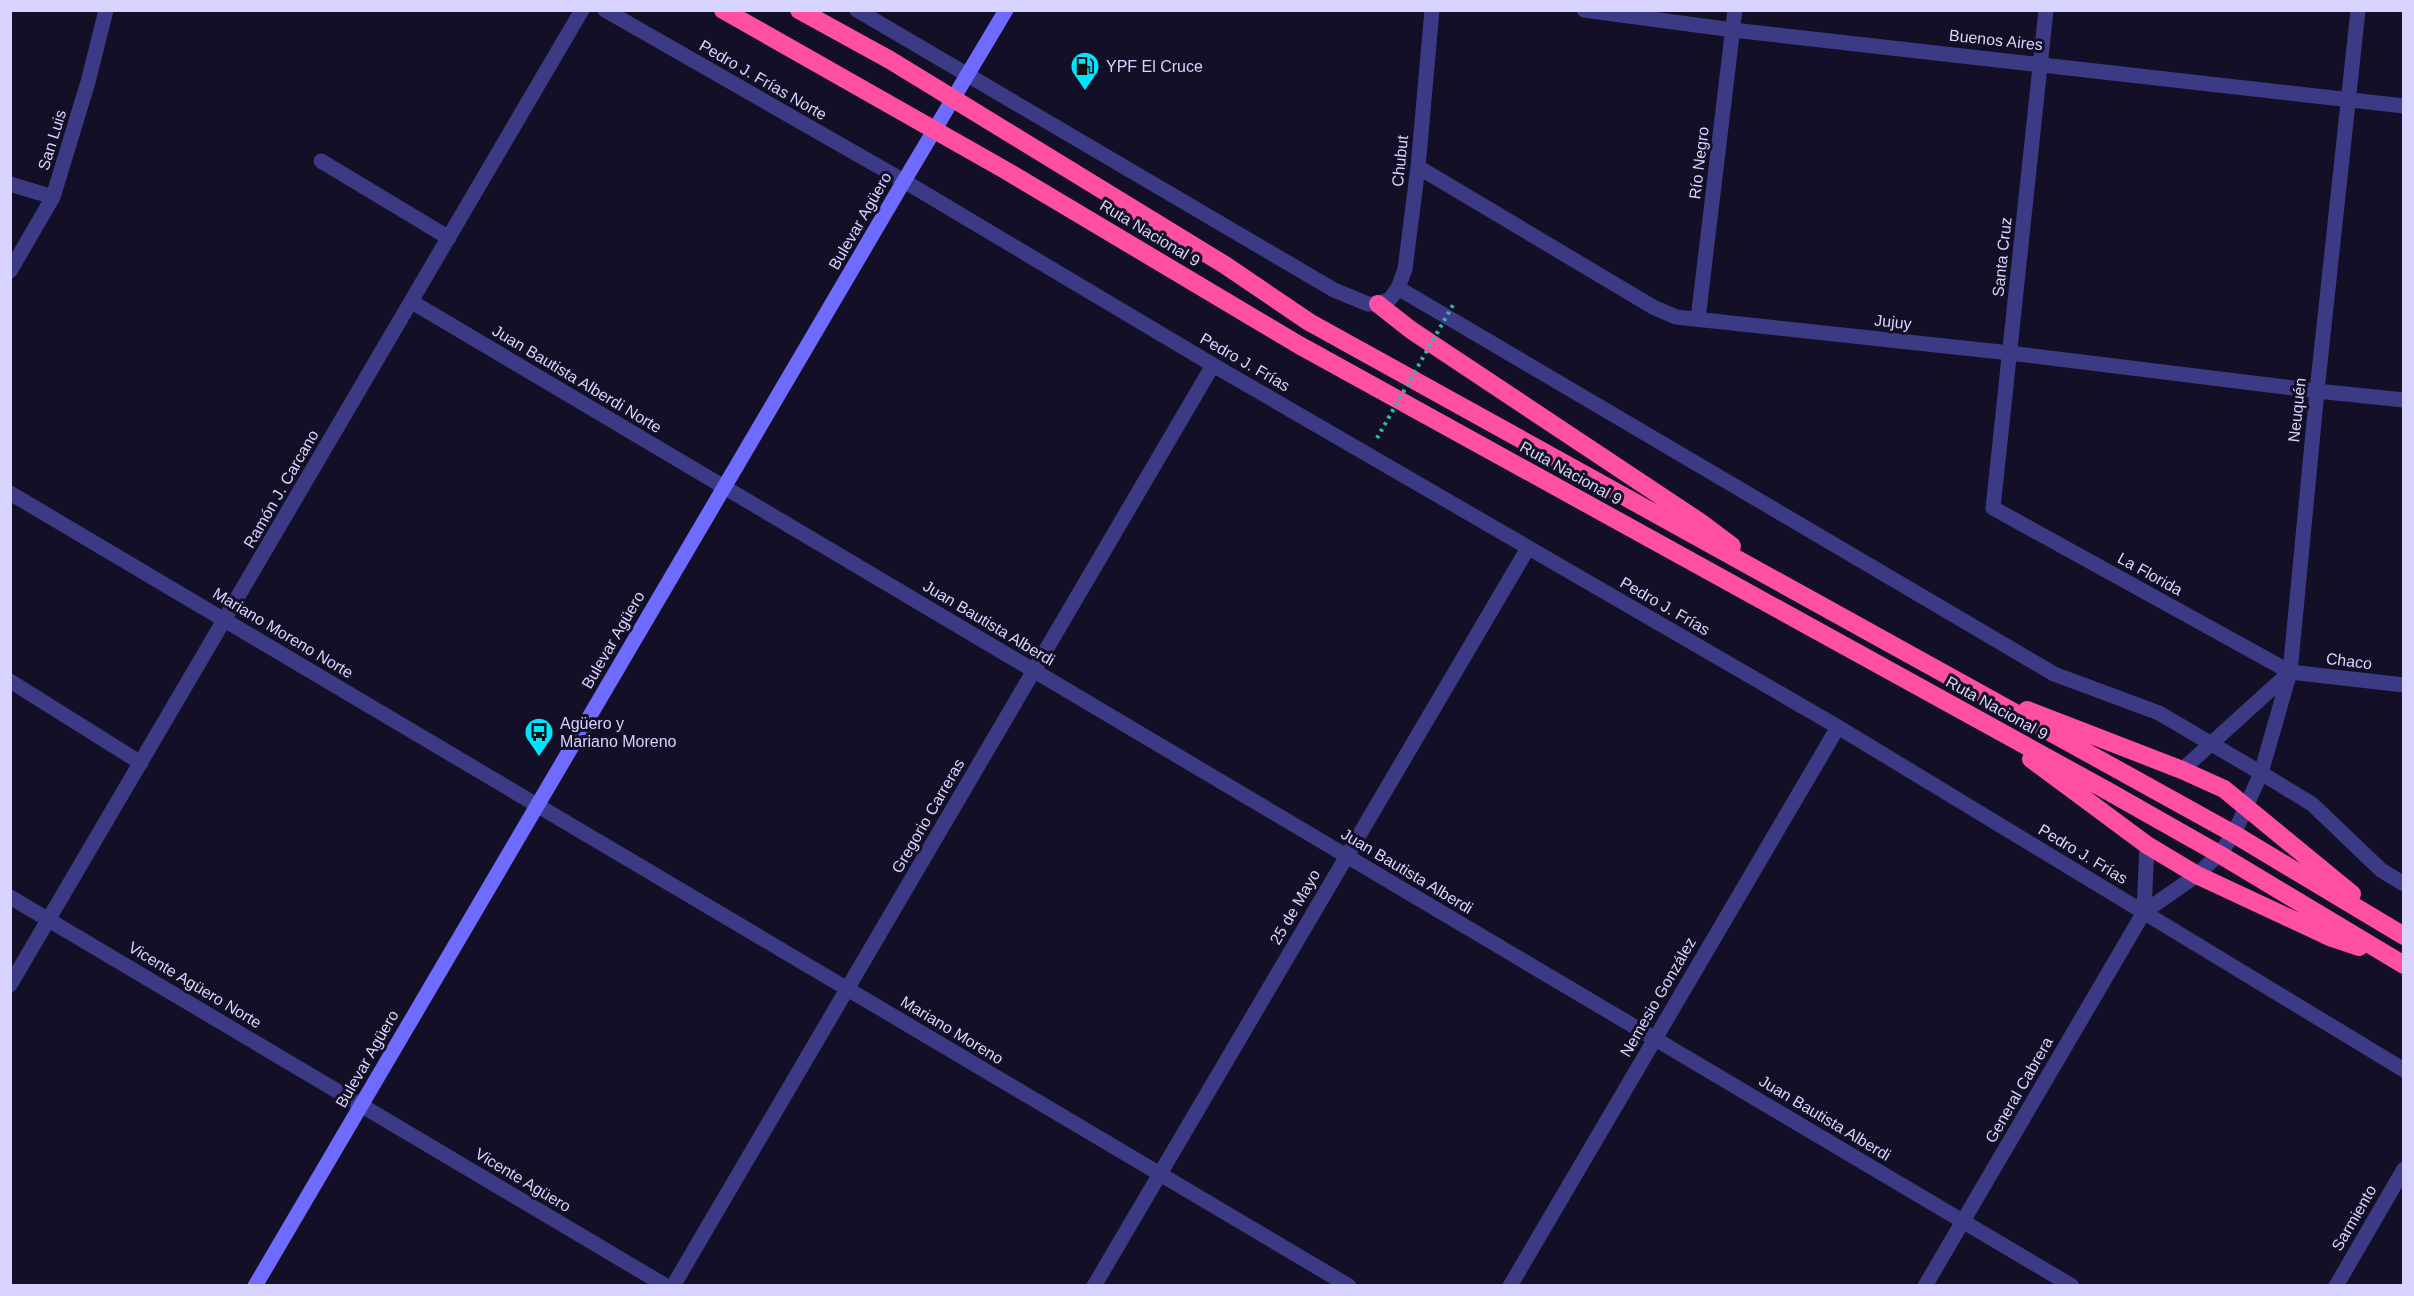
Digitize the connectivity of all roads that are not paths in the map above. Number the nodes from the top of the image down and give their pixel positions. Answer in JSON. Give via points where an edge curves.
{"nodes":[{"id":1,"x":106,"y":10,"type":"edge"},
{"id":2,"x":582,"y":10,"type":"edge"},
{"id":3,"x":604,"y":10,"type":"edge"},
{"id":4,"x":723,"y":10,"type":"edge"},
{"id":5,"x":799,"y":10,"type":"edge"},
{"id":6,"x":857,"y":10,"type":"edge"},
{"id":7,"x":1006,"y":10,"type":"edge"},
{"id":8,"x":1432,"y":10,"type":"edge"},
{"id":9,"x":1584,"y":10,"type":"edge"},
{"id":10,"x":1735,"y":10,"type":"edge"},
{"id":11,"x":2046,"y":10,"type":"edge"},
{"id":12,"x":2358,"y":10,"type":"edge"},
{"id":13,"x":1733,"y":30,"type":"junction"},
{"id":14,"x":2040,"y":63,"type":"junction"},
{"id":15,"x":968,"y":76,"type":"junction"},
{"id":16,"x":952,"y":100,"type":"junction"},
{"id":17,"x":2347,"y":100,"type":"junction"},
{"id":18,"x":2403,"y":106,"type":"edge"},
{"id":19,"x":935,"y":130,"type":"junction"},
{"id":20,"x":321,"y":161,"type":"dead end"},
{"id":21,"x":1418,"y":166,"type":"junction"},
{"id":22,"x":904,"y":180,"type":"junction"},
{"id":23,"x":10,"y":184,"type":"edge"},
{"id":24,"x":53,"y":198,"type":"junction"},
{"id":25,"x":449,"y":238,"type":"junction"},
{"id":26,"x":10,"y":271,"type":"edge"},
{"id":27,"x":1398,"y":288,"type":"junction"},
{"id":28,"x":412,"y":302,"type":"junction"},
{"id":29,"x":1378,"y":304,"type":"junction"},
{"id":30,"x":1698,"y":319,"type":"junction"},
{"id":31,"x":2010,"y":353,"type":"junction"},
{"id":32,"x":1213,"y":365,"type":"junction"},
{"id":33,"x":2317,"y":392,"type":"junction"},
{"id":34,"x":2403,"y":400,"type":"edge"},
{"id":35,"x":724,"y":487,"type":"junction"},
{"id":36,"x":10,"y":493,"type":"edge"},
{"id":37,"x":1993,"y":508,"type":"joint"},
{"id":38,"x":1528,"y":548,"type":"junction"},
{"id":39,"x":1791,"y":590,"type":"junction"},
{"id":40,"x":225,"y":620,"type":"junction"},
{"id":41,"x":1034,"y":671,"type":"junction"},
{"id":42,"x":2290,"y":672,"type":"junction"},
{"id":43,"x":10,"y":681,"type":"edge"},
{"id":44,"x":2403,"y":685,"type":"edge"},
{"id":45,"x":1970,"y":689,"type":"junction"},
{"id":46,"x":1838,"y":727,"type":"junction"},
{"id":47,"x":1997,"y":731,"type":"junction"},
{"id":48,"x":2211,"y":744,"type":"junction"},
{"id":49,"x":141,"y":763,"type":"junction"},
{"id":50,"x":2182,"y":771,"type":"junction"},
{"id":51,"x":2261,"y":773,"type":"junction"},
{"id":52,"x":537,"y":805,"type":"junction"},
{"id":53,"x":2247,"y":807,"type":"junction"},
{"id":54,"x":2234,"y":834,"type":"junction"},
{"id":55,"x":2147,"y":845,"type":"junction"},
{"id":56,"x":2219,"y":854,"type":"junction"},
{"id":57,"x":1347,"y":856,"type":"junction"},
{"id":58,"x":2197,"y":875,"type":"junction"},
{"id":59,"x":2403,"y":884,"type":"edge"},
{"id":60,"x":10,"y":897,"type":"edge"},
{"id":61,"x":2144,"y":912,"type":"junction"},
{"id":62,"x":49,"y":920,"type":"junction"},
{"id":63,"x":2401,"y":935,"type":"edge"},
{"id":64,"x":2398,"y":962,"type":"edge"},
{"id":65,"x":10,"y":985,"type":"edge"},
{"id":66,"x":847,"y":989,"type":"junction"},
{"id":67,"x":1655,"y":1039,"type":"junction"},
{"id":68,"x":2403,"y":1070,"type":"edge"},
{"id":69,"x":361,"y":1105,"type":"junction"},
{"id":70,"x":2403,"y":1169,"type":"edge"},
{"id":71,"x":1160,"y":1174,"type":"junction"},
{"id":72,"x":1963,"y":1221,"type":"junction"},
{"id":73,"x":255,"y":1286,"type":"edge"},
{"id":74,"x":666,"y":1286,"type":"edge"},
{"id":75,"x":673,"y":1286,"type":"edge"},
{"id":76,"x":1094,"y":1286,"type":"edge"},
{"id":77,"x":1349,"y":1286,"type":"edge"},
{"id":78,"x":1510,"y":1286,"type":"edge"},
{"id":79,"x":1925,"y":1286,"type":"edge"},
{"id":80,"x":2072,"y":1286,"type":"edge"},
{"id":81,"x":2336,"y":1286,"type":"edge"}],
"edges":[{"from":1,"to":24,"type":"street","name":"San Luis"},
{"from":2,"to":25,"type":"street","name":"Ramón J. Carcano"},
{"from":3,"to":22,"type":"street","name":"Pedro J. Frías Norte"},
{"from":4,"to":19,"type":"highway","name":"Ruta Nacional 9"},
{"from":5,"to":16,"type":"highway","name":"Ruta Nacional 9","via":[[890,60]]},
{"from":6,"to":15,"type":"street"},
{"from":7,"to":15,"type":"main road","name":"Bulevar Agüero"},
{"from":8,"to":21,"type":"street","name":"Chubut"},
{"from":9,"to":13,"type":"street","name":"Buenos Aires"},
{"from":10,"to":13,"type":"street","name":"Río Negro"},
{"from":11,"to":14,"type":"street","name":"Santa Cruz"},
{"from":12,"to":17,"type":"street","name":"Neuquén"},
{"from":13,"to":14,"type":"street","name":"Buenos Aires"},
{"from":13,"to":30,"type":"street","name":"Río Negro"},
{"from":14,"to":17,"type":"street","name":"Buenos Aires"},
{"from":14,"to":31,"type":"street","name":"Santa Cruz"},
{"from":15,"to":16,"type":"main road","name":"Bulevar Agüero"},
{"from":15,"to":29,"type":"street","via":[[1334,290],[1368,304]]},
{"from":16,"to":19,"type":"main road","name":"Bulevar Agüero"},
{"from":16,"to":39,"type":"highway","name":"Ruta Nacional 9","via":[[1225,265],[1309,322]]},
{"from":17,"to":18,"type":"street","name":"Buenos Aires"},
{"from":17,"to":33,"type":"street","name":"Neuquén"},
{"from":19,"to":22,"type":"main road","name":"Bulevar Agüero"},
{"from":19,"to":47,"type":"highway","name":"Ruta Nacional 9","via":[[1309,351]]},
{"from":20,"to":25,"type":"street"},
{"from":21,"to":27,"type":"street","name":"Chubut","via":[[1405,269]]},
{"from":21,"to":30,"type":"street","name":"Jujuy","via":[[1653,307],[1676,317]]},
{"from":22,"to":32,"type":"street","name":"Pedro J. Frías"},
{"from":22,"to":35,"type":"main road","name":"Bulevar Agüero"},
{"from":23,"to":24,"type":"street"},
{"from":24,"to":26,"type":"street","name":"San Luis"},
{"from":25,"to":28,"type":"street","name":"Ramón J. Carcano"},
{"from":27,"to":29,"type":"street","via":[[1390,299]]},
{"from":27,"to":48,"type":"street","via":[[2054,674],[2159,713]]},
{"from":28,"to":35,"type":"street","name":"Juan Bautista Alberdi Norte"},
{"from":28,"to":40,"type":"street","name":"Ramón J. Carcano"},
{"from":29,"to":39,"type":"highway","via":[[1411,330],[1700,522]]},
{"from":30,"to":31,"type":"street","name":"Jujuy"},
{"from":31,"to":33,"type":"street","name":"Jujuy"},
{"from":31,"to":37,"type":"street","name":"Santa Cruz"},
{"from":32,"to":38,"type":"street","name":"Pedro J. Frías"},
{"from":32,"to":41,"type":"street","name":"Gregorio Carreras"},
{"from":33,"to":34,"type":"street","name":"Jujuy"},
{"from":33,"to":42,"type":"street","name":"Neuquén"},
{"from":35,"to":41,"type":"street","name":"Juan Bautista Alberdi"},
{"from":35,"to":52,"type":"main road","name":"Bulevar Agüero"},
{"from":36,"to":40,"type":"street","name":"Mariano Moreno Norte"},
{"from":37,"to":42,"type":"street","name":"La Florida"},
{"from":38,"to":46,"type":"street","name":"Pedro J. Frías"},
{"from":38,"to":57,"type":"street","name":"25 de Mayo"},
{"from":39,"to":45,"type":"highway","name":"Ruta Nacional 9"},
{"from":40,"to":49,"type":"street","name":"Ramón J. Carcano"},
{"from":40,"to":52,"type":"street","name":"Mariano Moreno Norte"},
{"from":41,"to":57,"type":"street","name":"Juan Bautista Alberdi"},
{"from":41,"to":66,"type":"street","name":"Gregorio Carreras"},
{"from":42,"to":44,"type":"street","name":"Chaco"},
{"from":42,"to":48,"type":"street"},
{"from":42,"to":51,"type":"street","name":"Neuquén"},
{"from":43,"to":49,"type":"street"},
{"from":45,"to":50,"type":"highway"},
{"from":45,"to":54,"type":"highway","name":"Ruta Nacional 9"},
{"from":46,"to":61,"type":"street","name":"Pedro J. Frías"},
{"from":46,"to":67,"type":"street","name":"Nemesio González"},
{"from":47,"to":55,"type":"highway"},
{"from":47,"to":56,"type":"highway","name":"Ruta Nacional 9"},
{"from":48,"to":50,"type":"street"},
{"from":48,"to":51,"type":"street"},
{"from":49,"to":62,"type":"street","name":"Ramón J. Carcano"},
{"from":50,"to":53,"type":"highway","via":[[2224,789]]},
{"from":51,"to":53,"type":"street","name":"Neuquén"},
{"from":51,"to":59,"type":"street","via":[[2312,804],[2381,870]]},
{"from":52,"to":66,"type":"street","name":"Mariano Moreno"},
{"from":52,"to":69,"type":"main road","name":"Bulevar Agüero"},
{"from":53,"to":54,"type":"street","name":"Neuquén"},
{"from":53,"to":63,"type":"highway"},
{"from":54,"to":56,"type":"street","name":"Neuquén"},
{"from":54,"to":63,"type":"highway","name":"Ruta Nacional 9"},
{"from":55,"to":58,"type":"highway"},
{"from":55,"to":61,"type":"street"},
{"from":56,"to":58,"type":"street","name":"Neuquén"},
{"from":56,"to":64,"type":"highway","name":"Ruta Nacional 9"},
{"from":57,"to":67,"type":"street","name":"Juan Bautista Alberdi"},
{"from":57,"to":71,"type":"street","name":"25 de Mayo"},
{"from":58,"to":61,"type":"street","name":"Neuquén"},
{"from":58,"to":64,"type":"highway","via":[[2332,938]]},
{"from":60,"to":62,"type":"street","name":"Vicente Agüero Norte"},
{"from":61,"to":68,"type":"street","name":"Pedro J. Frías"},
{"from":61,"to":72,"type":"street","name":"General Cabrera"},
{"from":62,"to":65,"type":"street","name":"Ramón J. Carcano"},
{"from":62,"to":69,"type":"street","name":"Vicente Agüero Norte"},
{"from":66,"to":71,"type":"street","name":"Mariano Moreno"},
{"from":66,"to":75,"type":"street","name":"Gregorio Carreras"},
{"from":67,"to":72,"type":"street","name":"Juan Bautista Alberdi"},
{"from":67,"to":78,"type":"street","name":"Nemesio González"},
{"from":69,"to":73,"type":"main road","name":"Bulevar Agüero"},
{"from":69,"to":74,"type":"street","name":"Vicente Agüero"},
{"from":70,"to":81,"type":"street","name":"Sarmiento"},
{"from":71,"to":76,"type":"street","name":"25 de Mayo"},
{"from":71,"to":77,"type":"street","name":"Mariano Moreno"},
{"from":72,"to":79,"type":"street","name":"General Cabrera"},
{"from":72,"to":80,"type":"street","name":"Juan Bautista Alberdi"}]}
